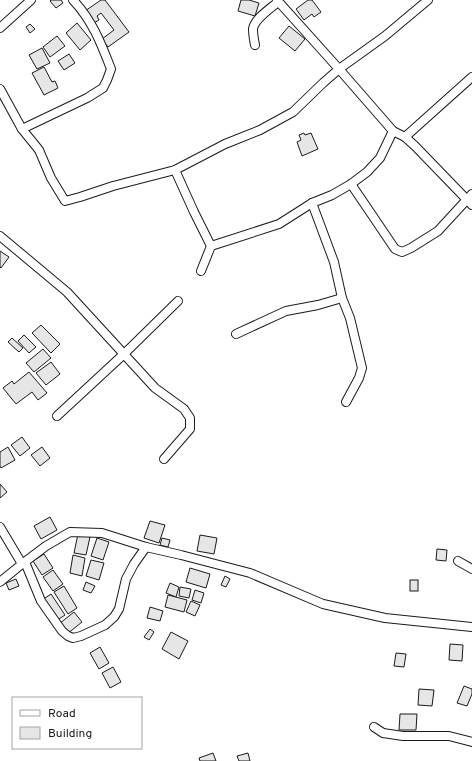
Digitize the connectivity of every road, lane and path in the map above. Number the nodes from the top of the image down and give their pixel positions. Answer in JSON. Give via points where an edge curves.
{"nodes":[{"id":1,"x":31,"y":0,"type":"edge"},
{"id":2,"x":73,"y":0,"type":"edge"},
{"id":3,"x":428,"y":0,"type":"edge"},
{"id":4,"x":278,"y":1,"type":"edge"},
{"id":5,"x":0,"y":28,"type":"edge"},
{"id":6,"x":255,"y":45,"type":"dead end"},
{"id":7,"x":339,"y":69,"type":"junction"},
{"id":8,"x":472,"y":77,"type":"edge"},
{"id":9,"x":0,"y":89,"type":"edge"},
{"id":10,"x":22,"y":129,"type":"junction"},
{"id":11,"x":393,"y":131,"type":"junction"},
{"id":12,"x":405,"y":137,"type":"junction"},
{"id":13,"x":175,"y":170,"type":"junction"},
{"id":14,"x":351,"y":184,"type":"junction"},
{"id":15,"x":470,"y":200,"type":"edge"},
{"id":16,"x":312,"y":203,"type":"junction"},
{"id":17,"x":0,"y":236,"type":"edge"},
{"id":18,"x":211,"y":246,"type":"junction"},
{"id":19,"x":201,"y":271,"type":"dead end"},
{"id":20,"x":342,"y":298,"type":"junction"},
{"id":21,"x":178,"y":301,"type":"dead end"},
{"id":22,"x":236,"y":334,"type":"dead end"},
{"id":23,"x":124,"y":354,"type":"junction"},
{"id":24,"x":346,"y":402,"type":"dead end"},
{"id":25,"x":57,"y":416,"type":"dead end"},
{"id":26,"x":164,"y":459,"type":"dead end"},
{"id":27,"x":0,"y":527,"type":"edge"},
{"id":28,"x":146,"y":547,"type":"junction"},
{"id":29,"x":458,"y":561,"type":"dead end"},
{"id":30,"x":23,"y":563,"type":"junction"},
{"id":31,"x":472,"y":569,"type":"edge"},
{"id":32,"x":0,"y":582,"type":"edge"},
{"id":33,"x":472,"y":627,"type":"edge"},
{"id":34,"x":374,"y":727,"type":"dead end"},
{"id":35,"x":472,"y":742,"type":"edge"}],
"edges":[{"from":1,"to":5,"type":"street"},
{"from":2,"to":10,"type":"street","via":[[95,30],[101,44],[111,69],[107,80],[103,88],[87,98]]},
{"from":3,"to":7,"type":"street","via":[[386,36]]},
{"from":4,"to":6,"type":"street","via":[[254,24]]},
{"from":4,"to":7,"type":"street"},
{"from":7,"to":11,"type":"street"},
{"from":7,"to":13,"type":"street","via":[[293,112]]},
{"from":8,"to":12,"type":"street"},
{"from":9,"to":10,"type":"street"},
{"from":10,"to":13,"type":"street","via":[[39,150],[51,178],[65,201]]},
{"from":11,"to":12,"type":"street"},
{"from":11,"to":14,"type":"street","via":[[380,158]]},
{"from":12,"to":15,"type":"street"},
{"from":13,"to":18,"type":"street"},
{"from":14,"to":15,"type":"street","via":[[395,249],[402,252],[438,231]]},
{"from":14,"to":16,"type":"street","via":[[332,196]]},
{"from":16,"to":18,"type":"street","via":[[279,224]]},
{"from":16,"to":20,"type":"street","via":[[334,262]]},
{"from":17,"to":23,"type":"street","via":[[67,292]]},
{"from":18,"to":19,"type":"street"},
{"from":20,"to":22,"type":"street","via":[[286,311]]},
{"from":20,"to":24,"type":"street","via":[[350,318],[362,368]]},
{"from":21,"to":23,"type":"street"},
{"from":23,"to":25,"type":"street"},
{"from":23,"to":26,"type":"street","via":[[155,388],[184,409],[190,418],[190,429]]},
{"from":27,"to":30,"type":"street"},
{"from":28,"to":30,"type":"street","via":[[102,533],[70,532]]},
{"from":28,"to":30,"type":"street","via":[[126,579],[119,609],[114,617],[105,625],[73,638],[62,631],[41,600]]},
{"from":28,"to":33,"type":"street","via":[[250,573],[323,604],[385,618]]},
{"from":29,"to":31,"type":"street"},
{"from":30,"to":32,"type":"street"},
{"from":34,"to":35,"type":"street","via":[[383,733],[403,736],[449,736]]}]}
